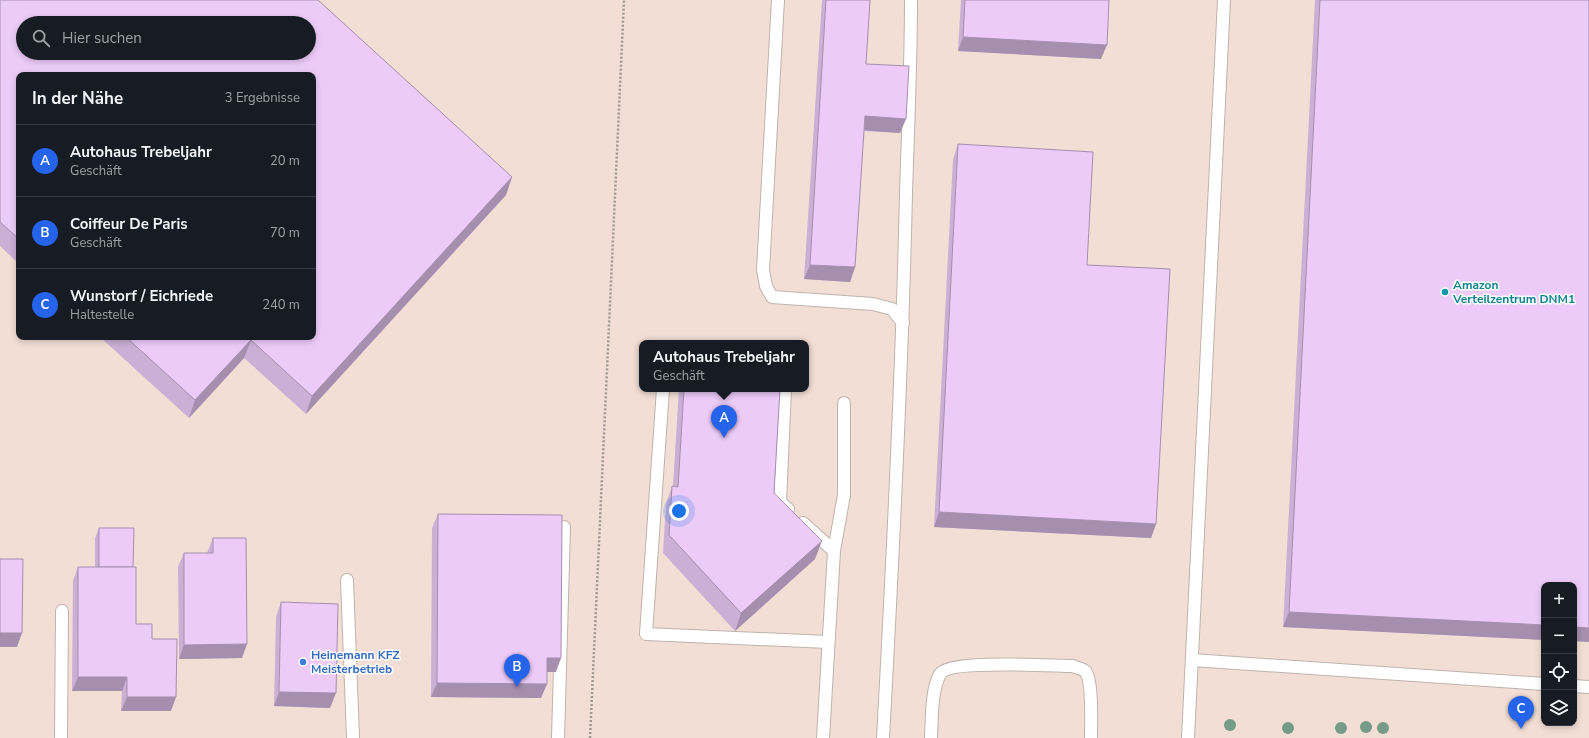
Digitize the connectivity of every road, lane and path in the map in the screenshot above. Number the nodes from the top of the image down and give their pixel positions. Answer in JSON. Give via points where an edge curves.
{"nodes":[{"id":1,"x":624,"y":0,"type":"edge"},
{"id":2,"x":778,"y":0,"type":"edge"},
{"id":3,"x":911,"y":0,"type":"edge"},
{"id":4,"x":1224,"y":0,"type":"edge"},
{"id":5,"x":903,"y":323,"type":"junction"},
{"id":6,"x":663,"y":392,"type":"edge"},
{"id":7,"x":786,"y":392,"type":"edge"},
{"id":8,"x":844,"y":403,"type":"dead end"},
{"id":9,"x":564,"y":528,"type":"dead end"},
{"id":10,"x":834,"y":551,"type":"junction"},
{"id":11,"x":347,"y":580,"type":"dead end"},
{"id":12,"x":62,"y":611,"type":"dead end"},
{"id":13,"x":828,"y":642,"type":"junction"},
{"id":14,"x":1192,"y":660,"type":"junction"},
{"id":15,"x":1541,"y":684,"type":"edge"},
{"id":16,"x":1577,"y":686,"type":"edge"},
{"id":17,"x":1589,"y":687,"type":"edge"},
{"id":18,"x":61,"y":738,"type":"edge"},
{"id":19,"x":352,"y":738,"type":"edge"},
{"id":20,"x":558,"y":738,"type":"edge"},
{"id":21,"x":590,"y":738,"type":"edge"},
{"id":22,"x":823,"y":738,"type":"edge"},
{"id":23,"x":883,"y":738,"type":"edge"},
{"id":24,"x":931,"y":738,"type":"edge"},
{"id":25,"x":1091,"y":738,"type":"edge"},
{"id":26,"x":1188,"y":738,"type":"edge"}],
"edges":[{"from":1,"to":21,"type":"path"},
{"from":2,"to":5,"type":"lane","via":[[763,270],[766,286],[772,297],[872,304],[892,309]]},
{"from":3,"to":5,"type":"lane","via":[[911,85]]},
{"from":4,"to":14,"type":"lane"},
{"from":5,"to":23,"type":"lane"},
{"from":6,"to":13,"type":"lane","via":[[646,634]]},
{"from":7,"to":10,"type":"lane","via":[[780,502]]},
{"from":8,"to":10,"type":"lane","via":[[844,495]]},
{"from":9,"to":20,"type":"lane"},
{"from":10,"to":13,"type":"lane"},
{"from":11,"to":19,"type":"lane"},
{"from":12,"to":18,"type":"lane"},
{"from":13,"to":22,"type":"lane"},
{"from":14,"to":15,"type":"lane"},
{"from":14,"to":26,"type":"lane"},
{"from":16,"to":17,"type":"lane"},
{"from":24,"to":25,"type":"lane","via":[[934,697],[940,674],[949,668],[968,665],[1073,666],[1085,671],[1090,688]]}]}
